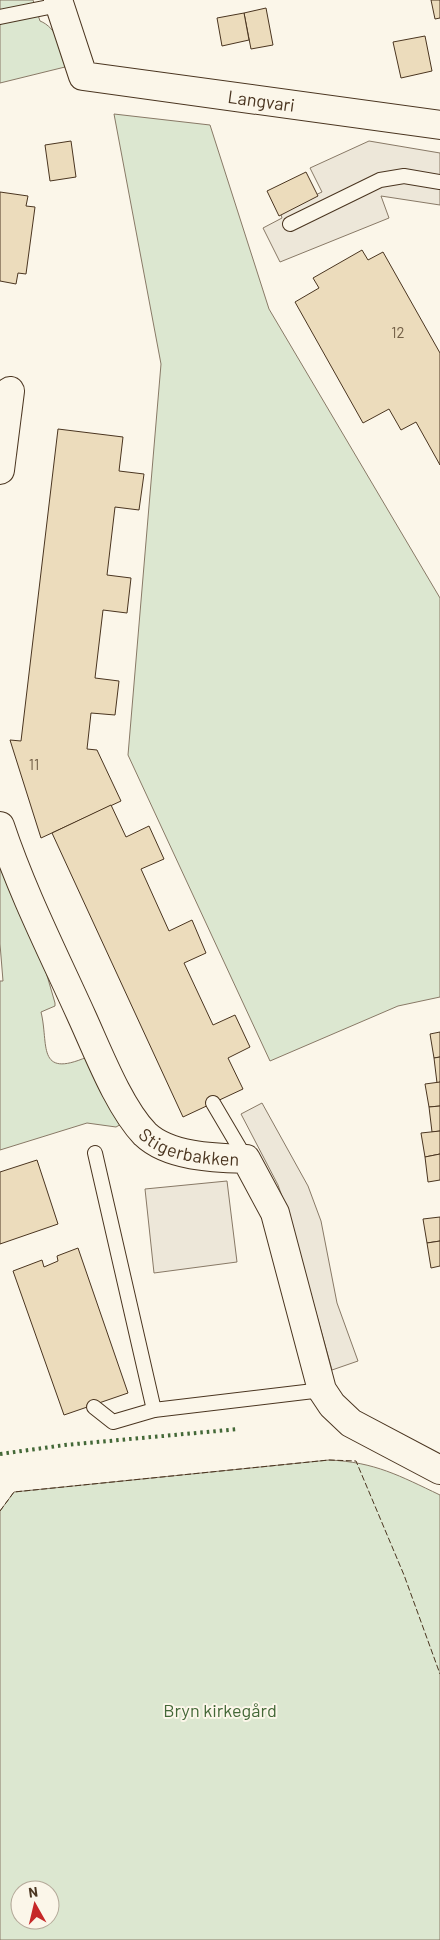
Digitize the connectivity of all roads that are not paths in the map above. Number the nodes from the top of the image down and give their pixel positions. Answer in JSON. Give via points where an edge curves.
{"nodes":[{"id":1,"x":58,"y":3,"type":"edge"},
{"id":2,"x":0,"y":17,"type":"edge"},
{"id":3,"x":440,"y":124,"type":"edge"},
{"id":4,"x":440,"y":182,"type":"edge"},
{"id":5,"x":290,"y":224,"type":"dead end"},
{"id":6,"x":10,"y":391,"type":"dead end"},
{"id":7,"x":0,"y":470,"type":"edge"},
{"id":8,"x":0,"y":826,"type":"edge"},
{"id":9,"x":213,"y":1103,"type":"dead end"},
{"id":10,"x":95,"y":1153,"type":"dead end"},
{"id":11,"x":246,"y":1159,"type":"junction"},
{"id":12,"x":322,"y":1390,"type":"junction"},
{"id":13,"x":94,"y":1406,"type":"dead end"},
{"id":14,"x":154,"y":1410,"type":"junction"},
{"id":15,"x":440,"y":1470,"type":"edge"}],
"edges":[{"from":1,"to":2,"type":"lane"},
{"from":1,"to":3,"type":"street","name":"Langvari","via":[[83,76]]},
{"from":4,"to":5,"type":"lane","via":[[404,176],[380,180]]},
{"from":6,"to":7,"type":"street"},
{"from":8,"to":11,"type":"street","name":"Stigerbakken","via":[[34,912],[128,1110],[145,1133],[169,1147],[206,1158]]},
{"from":9,"to":11,"type":"lane"},
{"from":10,"to":14,"type":"lane"},
{"from":11,"to":12,"type":"street","name":"Stigerbakken","via":[[275,1213]]},
{"from":12,"to":14,"type":"lane"},
{"from":12,"to":15,"type":"street","name":"Stigerbakken","via":[[351,1423]]},
{"from":13,"to":14,"type":"lane","via":[[113,1422]]}]}
